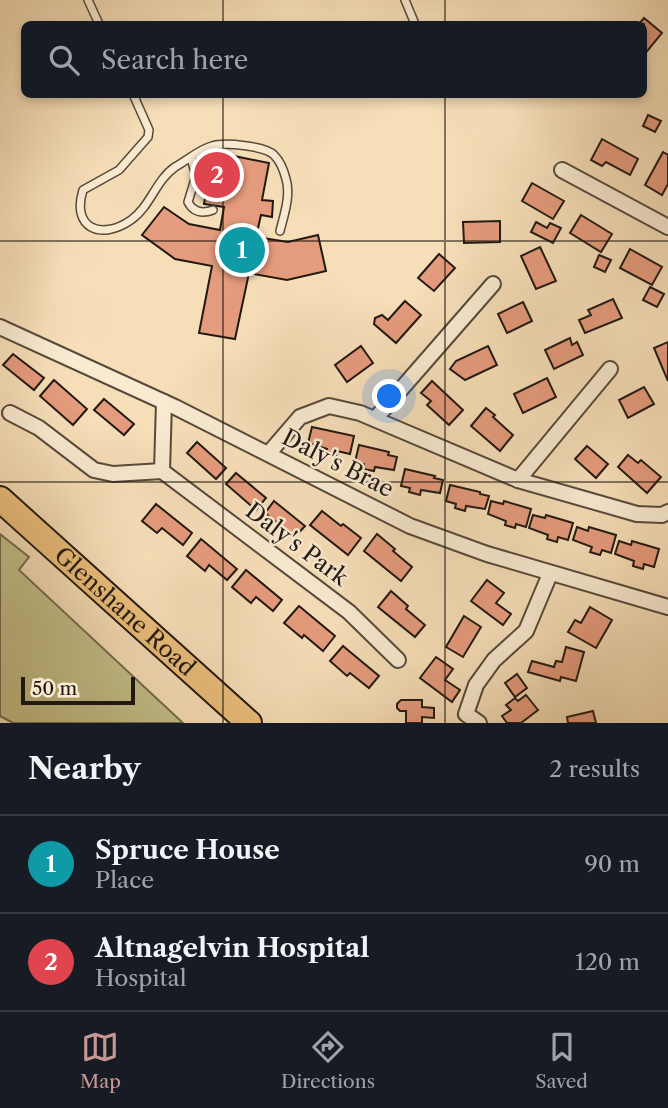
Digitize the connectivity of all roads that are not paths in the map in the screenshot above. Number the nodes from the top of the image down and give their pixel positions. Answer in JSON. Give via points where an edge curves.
{"nodes":[{"id":1,"x":88,"y":0,"type":"edge"},
{"id":2,"x":404,"y":0,"type":"edge"},
{"id":3,"x":98,"y":21,"type":"edge"},
{"id":4,"x":414,"y":21,"type":"edge"},
{"id":5,"x":135,"y":98,"type":"edge"},
{"id":6,"x":191,"y":158,"type":"junction"},
{"id":7,"x":562,"y":170,"type":"dead end"},
{"id":8,"x":213,"y":210,"type":"dead end"},
{"id":9,"x":668,"y":227,"type":"edge"},
{"id":10,"x":280,"y":231,"type":"dead end"},
{"id":11,"x":493,"y":284,"type":"dead end"},
{"id":12,"x":0,"y":327,"type":"edge"},
{"id":13,"x":610,"y":369,"type":"dead end"},
{"id":14,"x":164,"y":402,"type":"junction"},
{"id":15,"x":10,"y":413,"type":"dead end"},
{"id":16,"x":376,"y":419,"type":"junction"},
{"id":17,"x":269,"y":453,"type":"junction"},
{"id":18,"x":162,"y":471,"type":"junction"},
{"id":19,"x":518,"y":480,"type":"junction"},
{"id":20,"x":0,"y":499,"type":"edge"},
{"id":21,"x":668,"y":512,"type":"edge"},
{"id":22,"x":550,"y":573,"type":"junction"},
{"id":23,"x":668,"y":607,"type":"edge"},
{"id":24,"x":398,"y":660,"type":"dead end"},
{"id":25,"x":249,"y":723,"type":"edge"},
{"id":26,"x":479,"y":723,"type":"edge"}],
"edges":[{"from":1,"to":3,"type":"lane"},
{"from":2,"to":4,"type":"lane"},
{"from":5,"to":6,"type":"lane","via":[[148,137],[119,170],[83,190],[79,203],[88,226],[99,231],[133,219],[162,180]]},
{"from":6,"to":8,"type":"lane","via":[[196,176],[188,202],[199,212]]},
{"from":6,"to":10,"type":"lane","via":[[212,146],[247,146],[272,153],[287,180]]},
{"from":7,"to":9,"type":"street"},
{"from":11,"to":16,"type":"street"},
{"from":12,"to":14,"type":"street","name":"Daly's Brae"},
{"from":13,"to":19,"type":"street"},
{"from":14,"to":17,"type":"street","name":"Daly's Brae"},
{"from":14,"to":18,"type":"street"},
{"from":15,"to":18,"type":"street","via":[[40,428],[94,470],[113,474]]},
{"from":16,"to":17,"type":"street","via":[[329,406],[300,417]]},
{"from":16,"to":19,"type":"street"},
{"from":17,"to":22,"type":"street","name":"Daly's Brae","via":[[410,526]]},
{"from":18,"to":24,"type":"street","name":"Daly's Park","via":[[349,612]]},
{"from":19,"to":21,"type":"street","via":[[637,514]]},
{"from":20,"to":25,"type":"highway","name":"Glenshane Road"},
{"from":22,"to":23,"type":"street","name":"Daly's Brae"},
{"from":22,"to":26,"type":"street","via":[[526,631],[494,660],[476,685],[466,714]]}]}
